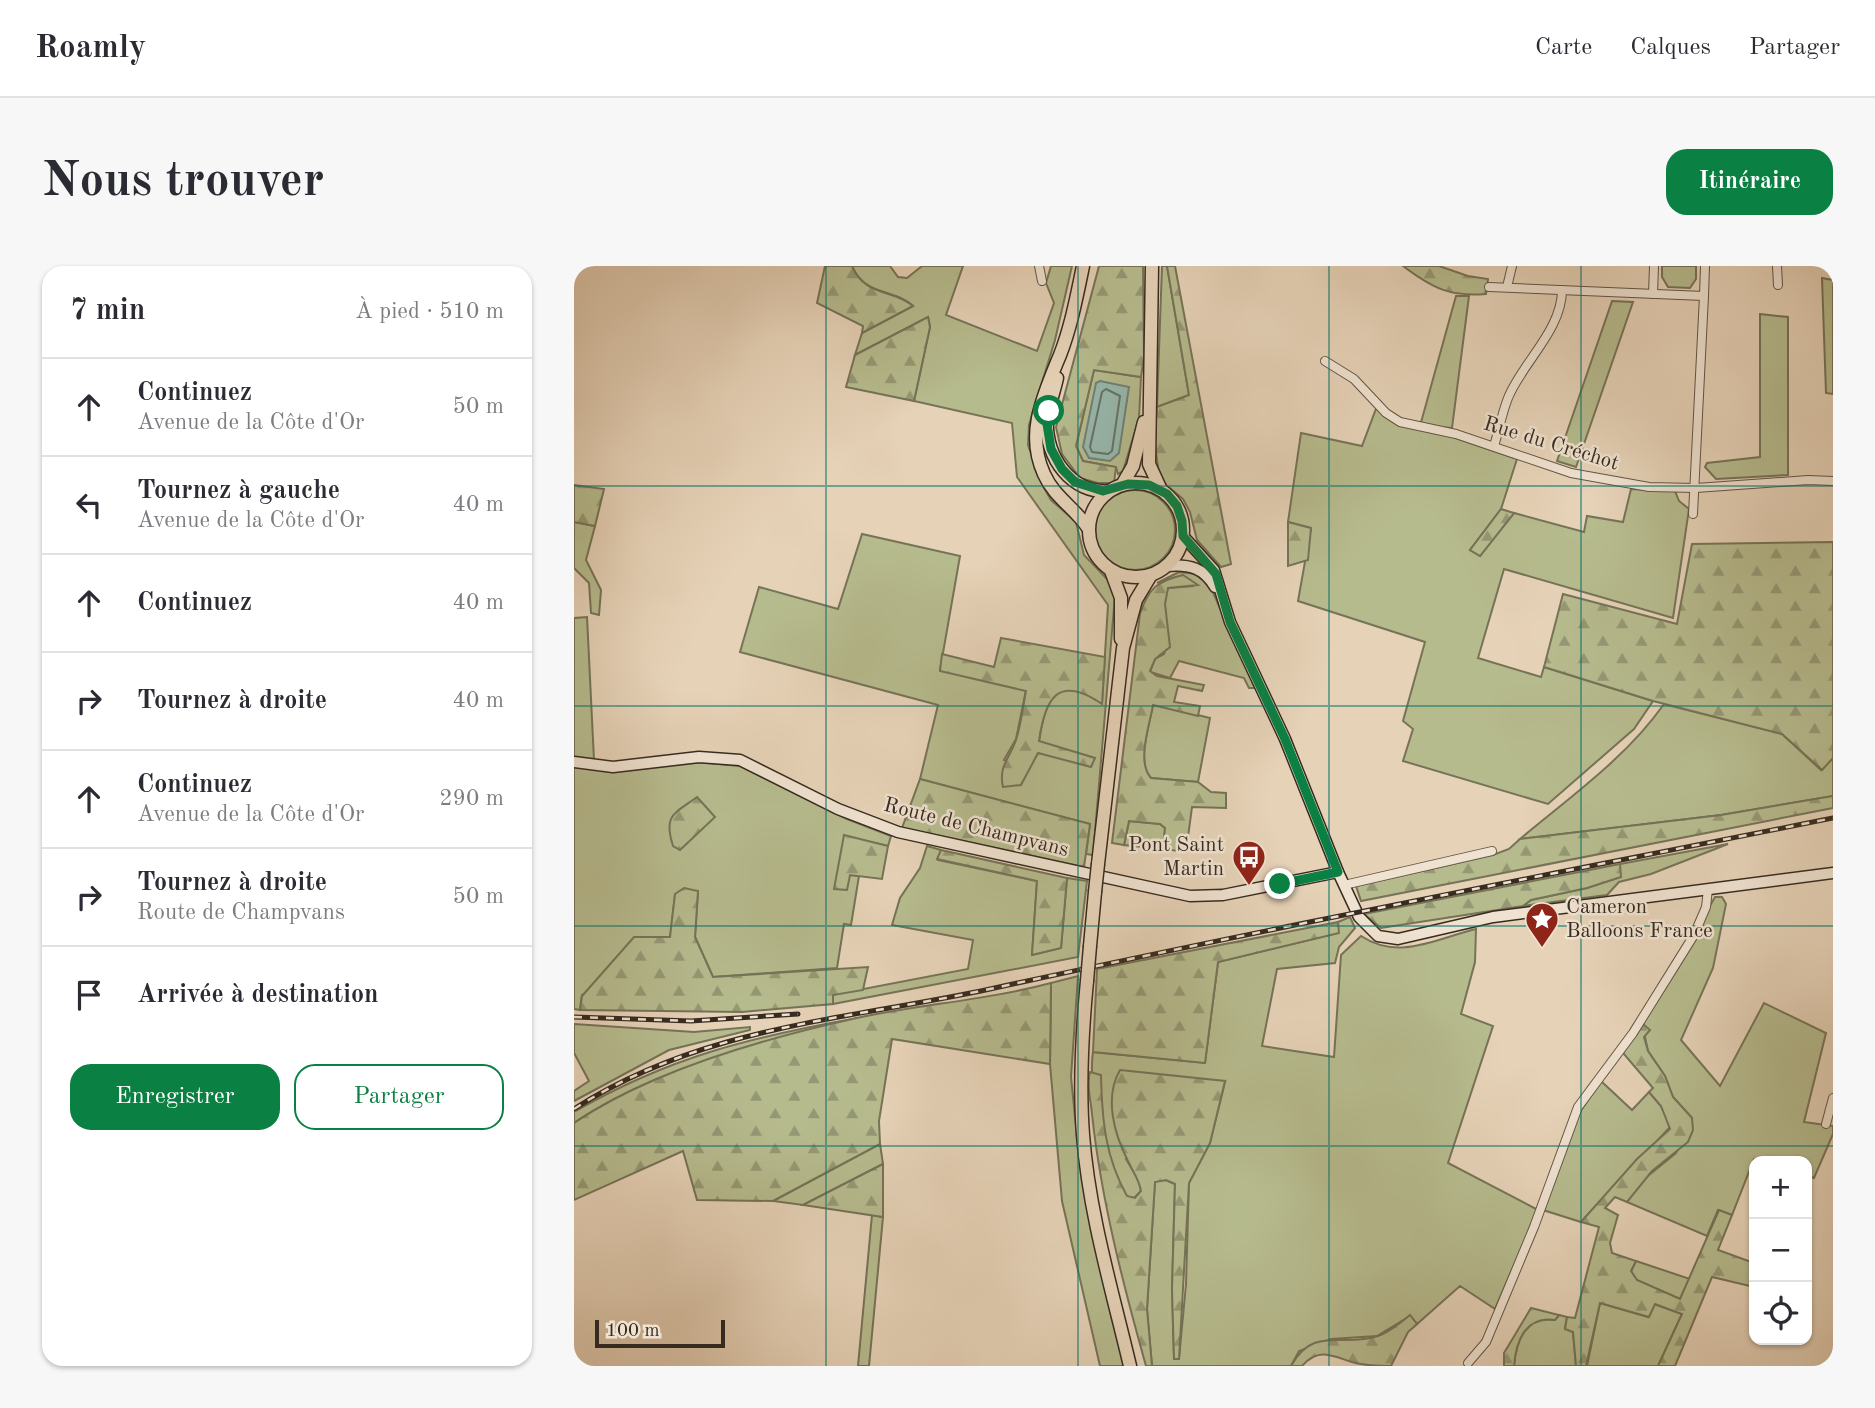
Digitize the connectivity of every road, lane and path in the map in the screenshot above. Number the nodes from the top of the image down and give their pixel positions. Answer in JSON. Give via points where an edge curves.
{"nodes":[{"id":1,"x":1039,"y":266,"type":"edge"},
{"id":2,"x":1083,"y":266,"type":"edge"},
{"id":3,"x":1152,"y":266,"type":"edge"},
{"id":4,"x":1512,"y":266,"type":"edge"},
{"id":5,"x":1654,"y":266,"type":"edge"},
{"id":6,"x":1705,"y":266,"type":"edge"},
{"id":7,"x":1777,"y":266,"type":"edge"},
{"id":8,"x":1042,"y":281,"type":"dead end"},
{"id":9,"x":1779,"y":285,"type":"dead end"},
{"id":10,"x":1489,"y":287,"type":"dead end"},
{"id":11,"x":1507,"y":288,"type":"junction"},
{"id":12,"x":1562,"y":290,"type":"junction"},
{"id":13,"x":1653,"y":294,"type":"junction"},
{"id":14,"x":1704,"y":296,"type":"junction"},
{"id":15,"x":1060,"y":355,"type":"junction"},
{"id":16,"x":1325,"y":361,"type":"dead end"},
{"id":17,"x":1150,"y":394,"type":"junction"},
{"id":18,"x":1494,"y":446,"type":"junction"},
{"id":19,"x":1833,"y":481,"type":"edge"},
{"id":20,"x":1116,"y":488,"type":"junction"},
{"id":21,"x":1696,"y":488,"type":"junction"},
{"id":22,"x":1161,"y":490,"type":"junction"},
{"id":23,"x":1693,"y":514,"type":"dead end"},
{"id":24,"x":1088,"y":528,"type":"junction"},
{"id":25,"x":1183,"y":536,"type":"junction"},
{"id":26,"x":1167,"y":566,"type":"junction"},
{"id":27,"x":1111,"y":571,"type":"junction"},
{"id":28,"x":1151,"y":576,"type":"junction"},
{"id":29,"x":1222,"y":599,"type":"junction"},
{"id":30,"x":1122,"y":648,"type":"junction"},
{"id":31,"x":574,"y":762,"type":"edge"},
{"id":32,"x":1492,"y":851,"type":"dead end"},
{"id":33,"x":1338,"y":872,"type":"junction"},
{"id":34,"x":1833,"y":873,"type":"edge"},
{"id":35,"x":1344,"y":886,"type":"junction"},
{"id":36,"x":1708,"y":889,"type":"junction"},
{"id":37,"x":1833,"y":1098,"type":"edge"},
{"id":38,"x":1826,"y":1124,"type":"dead end"},
{"id":39,"x":1468,"y":1363,"type":"dead end"},
{"id":40,"x":1130,"y":1366,"type":"edge"}],
"edges":[{"from":1,"to":8,"type":"street"},
{"from":2,"to":15,"type":"main road"},
{"from":3,"to":17,"type":"main road"},
{"from":4,"to":11,"type":"street"},
{"from":5,"to":13,"type":"street"},
{"from":6,"to":14,"type":"street"},
{"from":7,"to":9,"type":"street"},
{"from":10,"to":11,"type":"street"},
{"from":11,"to":12,"type":"street"},
{"from":12,"to":13,"type":"street"},
{"from":12,"to":18,"type":"street","via":[[1542,340],[1508,397]]},
{"from":13,"to":14,"type":"street"},
{"from":14,"to":21,"type":"street"},
{"from":15,"to":20,"type":"main road","via":[[1047,424],[1051,449],[1075,482],[1093,490]]},
{"from":15,"to":24,"type":"main road","via":[[1038,415],[1035,446],[1050,485]]},
{"from":16,"to":18,"type":"street","name":"Rue du Créchot","via":[[1354,379],[1400,422]]},
{"from":17,"to":20,"type":"main road","via":[[1133,466]]},
{"from":17,"to":22,"type":"main road","via":[[1149,464]]},
{"from":18,"to":21,"type":"street","name":"Rue du Créchot","via":[[1572,473],[1618,483]]},
{"from":19,"to":21,"type":"street","name":"Rue du Créchot"},
{"from":20,"to":22,"type":"main road","via":[[1142,483]]},
{"from":20,"to":24,"type":"main road","via":[[1093,510]]},
{"from":21,"to":23,"type":"street"},
{"from":22,"to":25,"type":"main road","via":[[1180,513]]},
{"from":24,"to":27,"type":"main road","via":[[1091,548]]},
{"from":25,"to":26,"type":"main road"},
{"from":25,"to":29,"type":"main road","via":[[1211,566]]},
{"from":26,"to":28,"type":"main road"},
{"from":26,"to":29,"type":"main road","via":[[1190,565],[1202,570]]},
{"from":27,"to":28,"type":"main road","via":[[1126,577]]},
{"from":27,"to":30,"type":"main road","via":[[1121,597]]},
{"from":28,"to":30,"type":"main road","via":[[1136,600]]},
{"from":29,"to":33,"type":"main road"},
{"from":30,"to":40,"type":"main road","bridge":true,"via":[[1080,1078],[1083,1138],[1100,1237]]},
{"from":31,"to":33,"type":"main road","name":"Route de Champvans","via":[[613,767],[699,757],[740,760],[838,809],[898,832],[1190,896],[1223,895]]},
{"from":32,"to":35,"type":"street"},
{"from":33,"to":35,"type":"main road"},
{"from":34,"to":36,"type":"main road"},
{"from":35,"to":36,"type":"main road","via":[[1359,916],[1378,936],[1398,939],[1493,917]]},
{"from":36,"to":39,"type":"street","via":[[1705,912],[1690,942],[1633,1033],[1578,1107],[1486,1342]]},
{"from":37,"to":38,"type":"street"}]}
